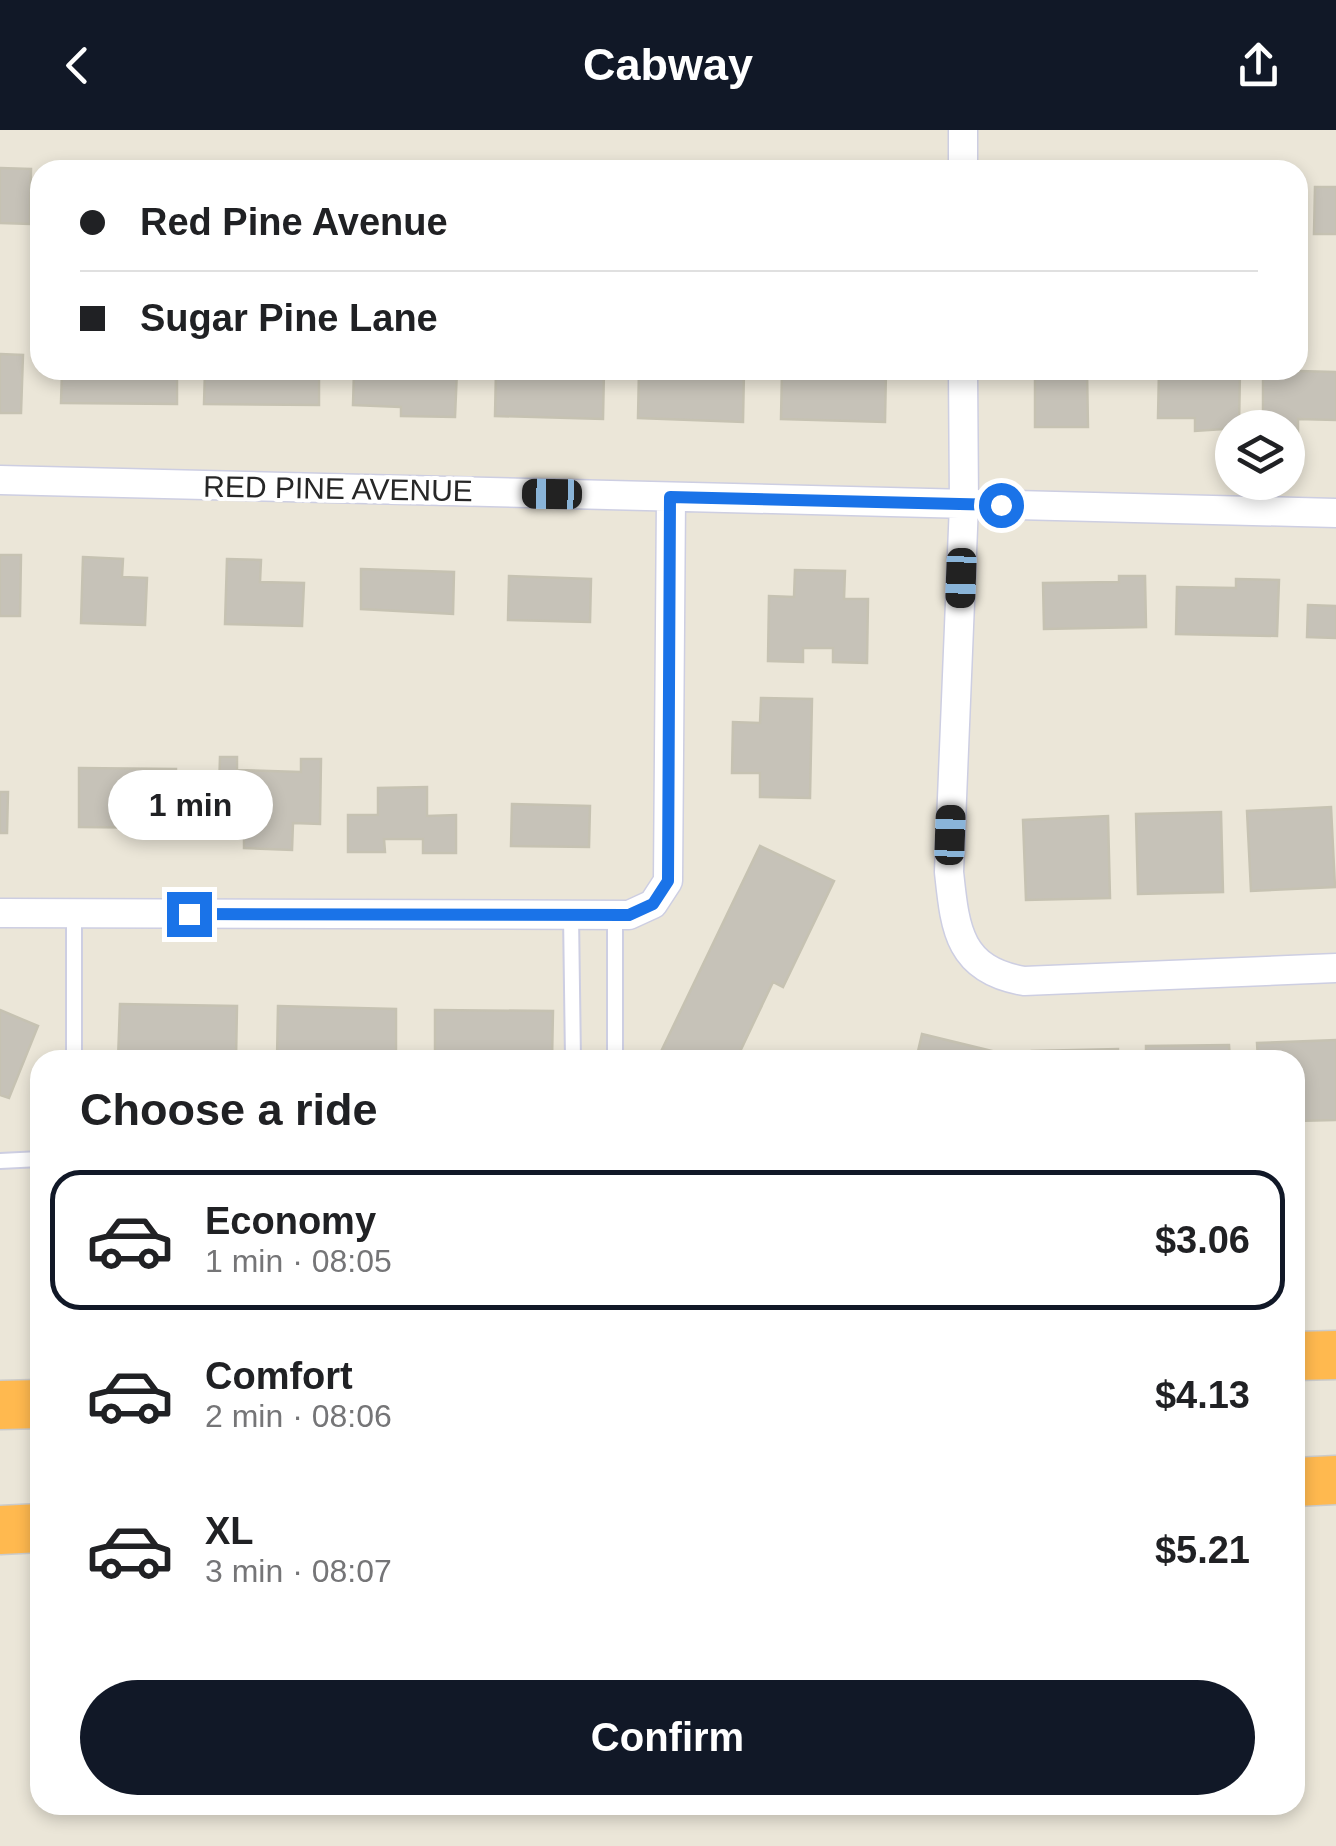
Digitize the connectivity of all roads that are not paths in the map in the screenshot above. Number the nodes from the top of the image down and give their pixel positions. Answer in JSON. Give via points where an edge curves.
{"nodes":[{"id":1,"x":963,"y":130,"type":"edge"},
{"id":2,"x":963,"y":160,"type":"edge"},
{"id":3,"x":964,"y":380,"type":"edge"},
{"id":4,"x":0,"y":480,"type":"edge"},
{"id":5,"x":670,"y":497,"type":"junction"},
{"id":6,"x":964,"y":504,"type":"junction"},
{"id":7,"x":1336,"y":513,"type":"edge"},
{"id":8,"x":0,"y":913,"type":"edge"},
{"id":9,"x":74,"y":914,"type":"junction"},
{"id":10,"x":571,"y":914,"type":"junction"},
{"id":11,"x":615,"y":915,"type":"junction"},
{"id":12,"x":1336,"y":968,"type":"edge"},
{"id":13,"x":74,"y":1050,"type":"edge"},
{"id":14,"x":573,"y":1050,"type":"edge"},
{"id":15,"x":614,"y":1050,"type":"edge"},
{"id":16,"x":30,"y":1160,"type":"edge"},
{"id":17,"x":0,"y":1161,"type":"edge"},
{"id":18,"x":1336,"y":1355,"type":"edge"},
{"id":19,"x":1305,"y":1356,"type":"edge"},
{"id":20,"x":30,"y":1404,"type":"edge"},
{"id":21,"x":0,"y":1405,"type":"edge"},
{"id":22,"x":1336,"y":1480,"type":"edge"},
{"id":23,"x":1305,"y":1482,"type":"edge"},
{"id":24,"x":30,"y":1528,"type":"edge"},
{"id":25,"x":0,"y":1530,"type":"edge"}],
"edges":[{"from":1,"to":2,"type":"street"},
{"from":3,"to":6,"type":"street"},
{"from":4,"to":5,"type":"street","name":"RED PINE AVENUE"},
{"from":5,"to":6,"type":"street","name":"RED PINE AVENUE"},
{"from":5,"to":11,"type":"street","via":[[668,881],[653,904]]},
{"from":6,"to":7,"type":"street","name":"RED PINE AVENUE"},
{"from":6,"to":12,"type":"street","via":[[948,872],[955,929],[974,958],[999,977],[1024,982]]},
{"from":8,"to":9,"type":"street"},
{"from":9,"to":10,"type":"street"},
{"from":9,"to":13,"type":"lane"},
{"from":10,"to":11,"type":"street"},
{"from":10,"to":14,"type":"lane"},
{"from":11,"to":15,"type":"lane"},
{"from":16,"to":17,"type":"lane"},
{"from":18,"to":19,"type":"highway"},
{"from":20,"to":21,"type":"highway"},
{"from":22,"to":23,"type":"highway"},
{"from":24,"to":25,"type":"highway"}]}
